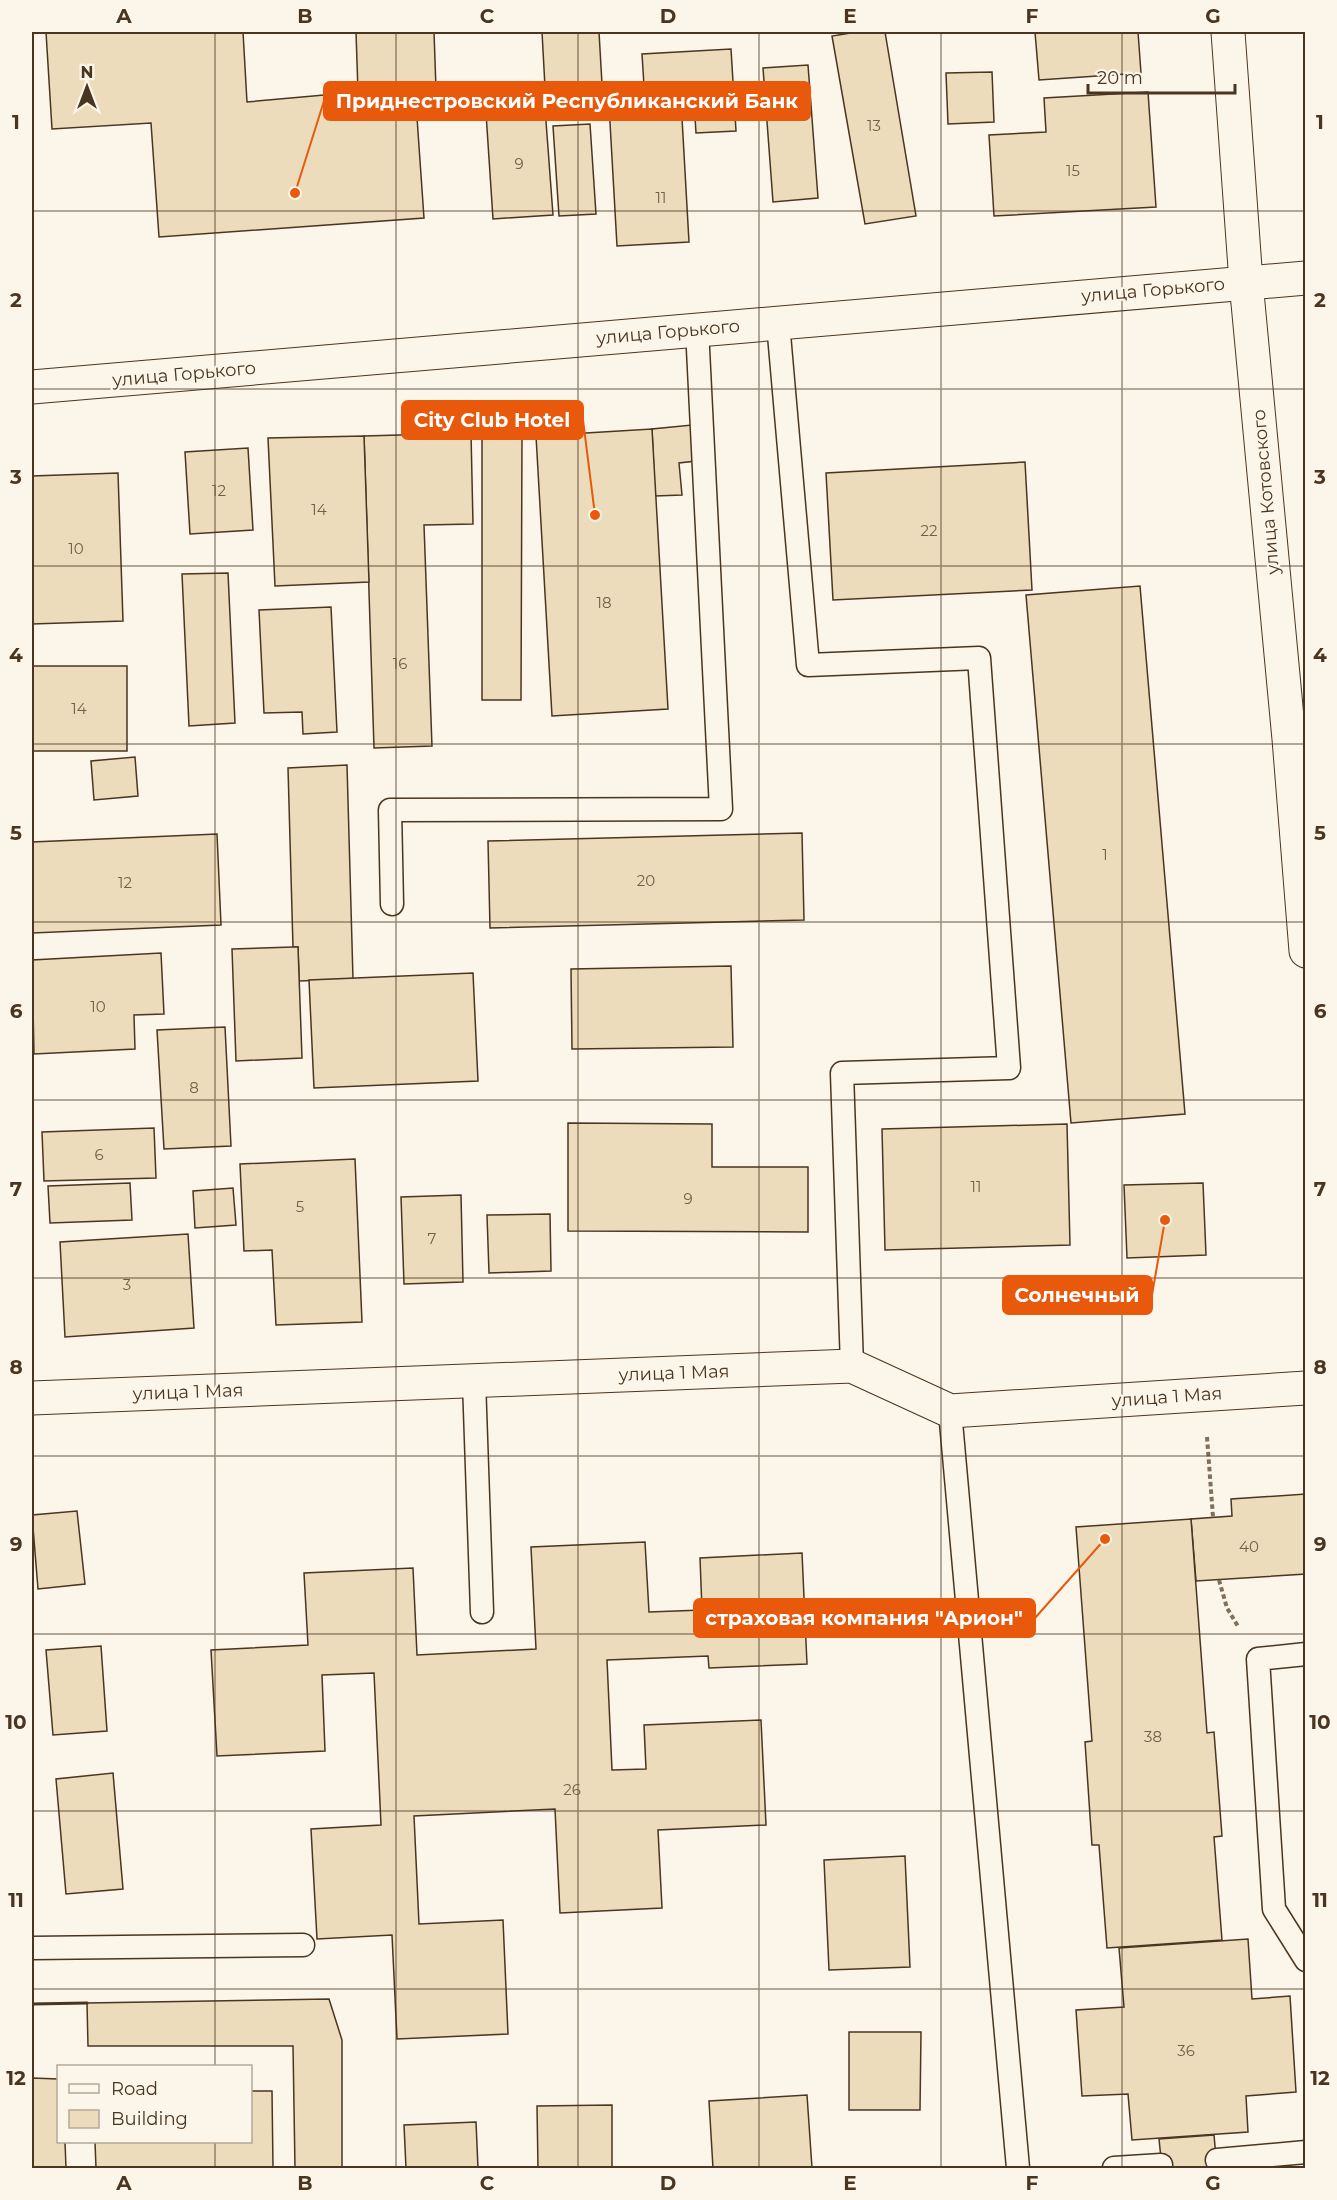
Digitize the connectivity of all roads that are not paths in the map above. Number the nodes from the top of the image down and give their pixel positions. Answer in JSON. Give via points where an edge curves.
{"nodes":[{"id":1,"x":1228,"y":32,"type":"edge"},
{"id":2,"x":1305,"y":278,"type":"edge"},
{"id":3,"x":1246,"y":282,"type":"junction"},
{"id":4,"x":778,"y":323,"type":"junction"},
{"id":5,"x":697,"y":329,"type":"junction"},
{"id":6,"x":32,"y":387,"type":"edge"},
{"id":7,"x":392,"y":904,"type":"dead end"},
{"id":8,"x":1305,"y":951,"type":"edge"},
{"id":9,"x":852,"y":1366,"type":"junction"},
{"id":10,"x":474,"y":1381,"type":"junction"},
{"id":11,"x":1305,"y":1388,"type":"edge"},
{"id":12,"x":32,"y":1398,"type":"edge"},
{"id":13,"x":950,"y":1411,"type":"junction"},
{"id":14,"x":482,"y":1612,"type":"dead end"},
{"id":15,"x":1305,"y":1654,"type":"edge"},
{"id":16,"x":303,"y":1945,"type":"dead end"},
{"id":17,"x":32,"y":1948,"type":"edge"},
{"id":18,"x":1305,"y":1960,"type":"edge"},
{"id":19,"x":1305,"y":2152,"type":"edge"},
{"id":20,"x":1217,"y":2160,"type":"dead end"},
{"id":21,"x":1161,"y":2165,"type":"dead end"},
{"id":22,"x":1018,"y":2169,"type":"edge"},
{"id":23,"x":1114,"y":2169,"type":"edge"}],
"edges":[{"from":1,"to":3,"type":"street","name":"улица Котовского"},
{"from":2,"to":3,"type":"street","name":"улица Горького"},
{"from":3,"to":4,"type":"street","name":"улица Горького"},
{"from":3,"to":8,"type":"street","name":"улица Котовского"},
{"from":4,"to":5,"type":"street","name":"улица Горького"},
{"from":4,"to":9,"type":"lane","via":[[808,665],[979,658],[1010,1068],[842,1073]]},
{"from":5,"to":6,"type":"street","name":"улица Горького"},
{"from":5,"to":7,"type":"lane","via":[[721,809],[390,810]]},
{"from":9,"to":10,"type":"street","name":"улица 1 Мая"},
{"from":9,"to":13,"type":"street","name":"улица 1 Мая"},
{"from":10,"to":12,"type":"street","name":"улица 1 Мая"},
{"from":10,"to":14,"type":"lane"},
{"from":11,"to":13,"type":"street","name":"улица 1 Мая"},
{"from":13,"to":22,"type":"lane"},
{"from":15,"to":18,"type":"lane","via":[[1258,1659],[1274,1909]]},
{"from":16,"to":17,"type":"lane"},
{"from":19,"to":20,"type":"lane"},
{"from":21,"to":23,"type":"lane"}]}
